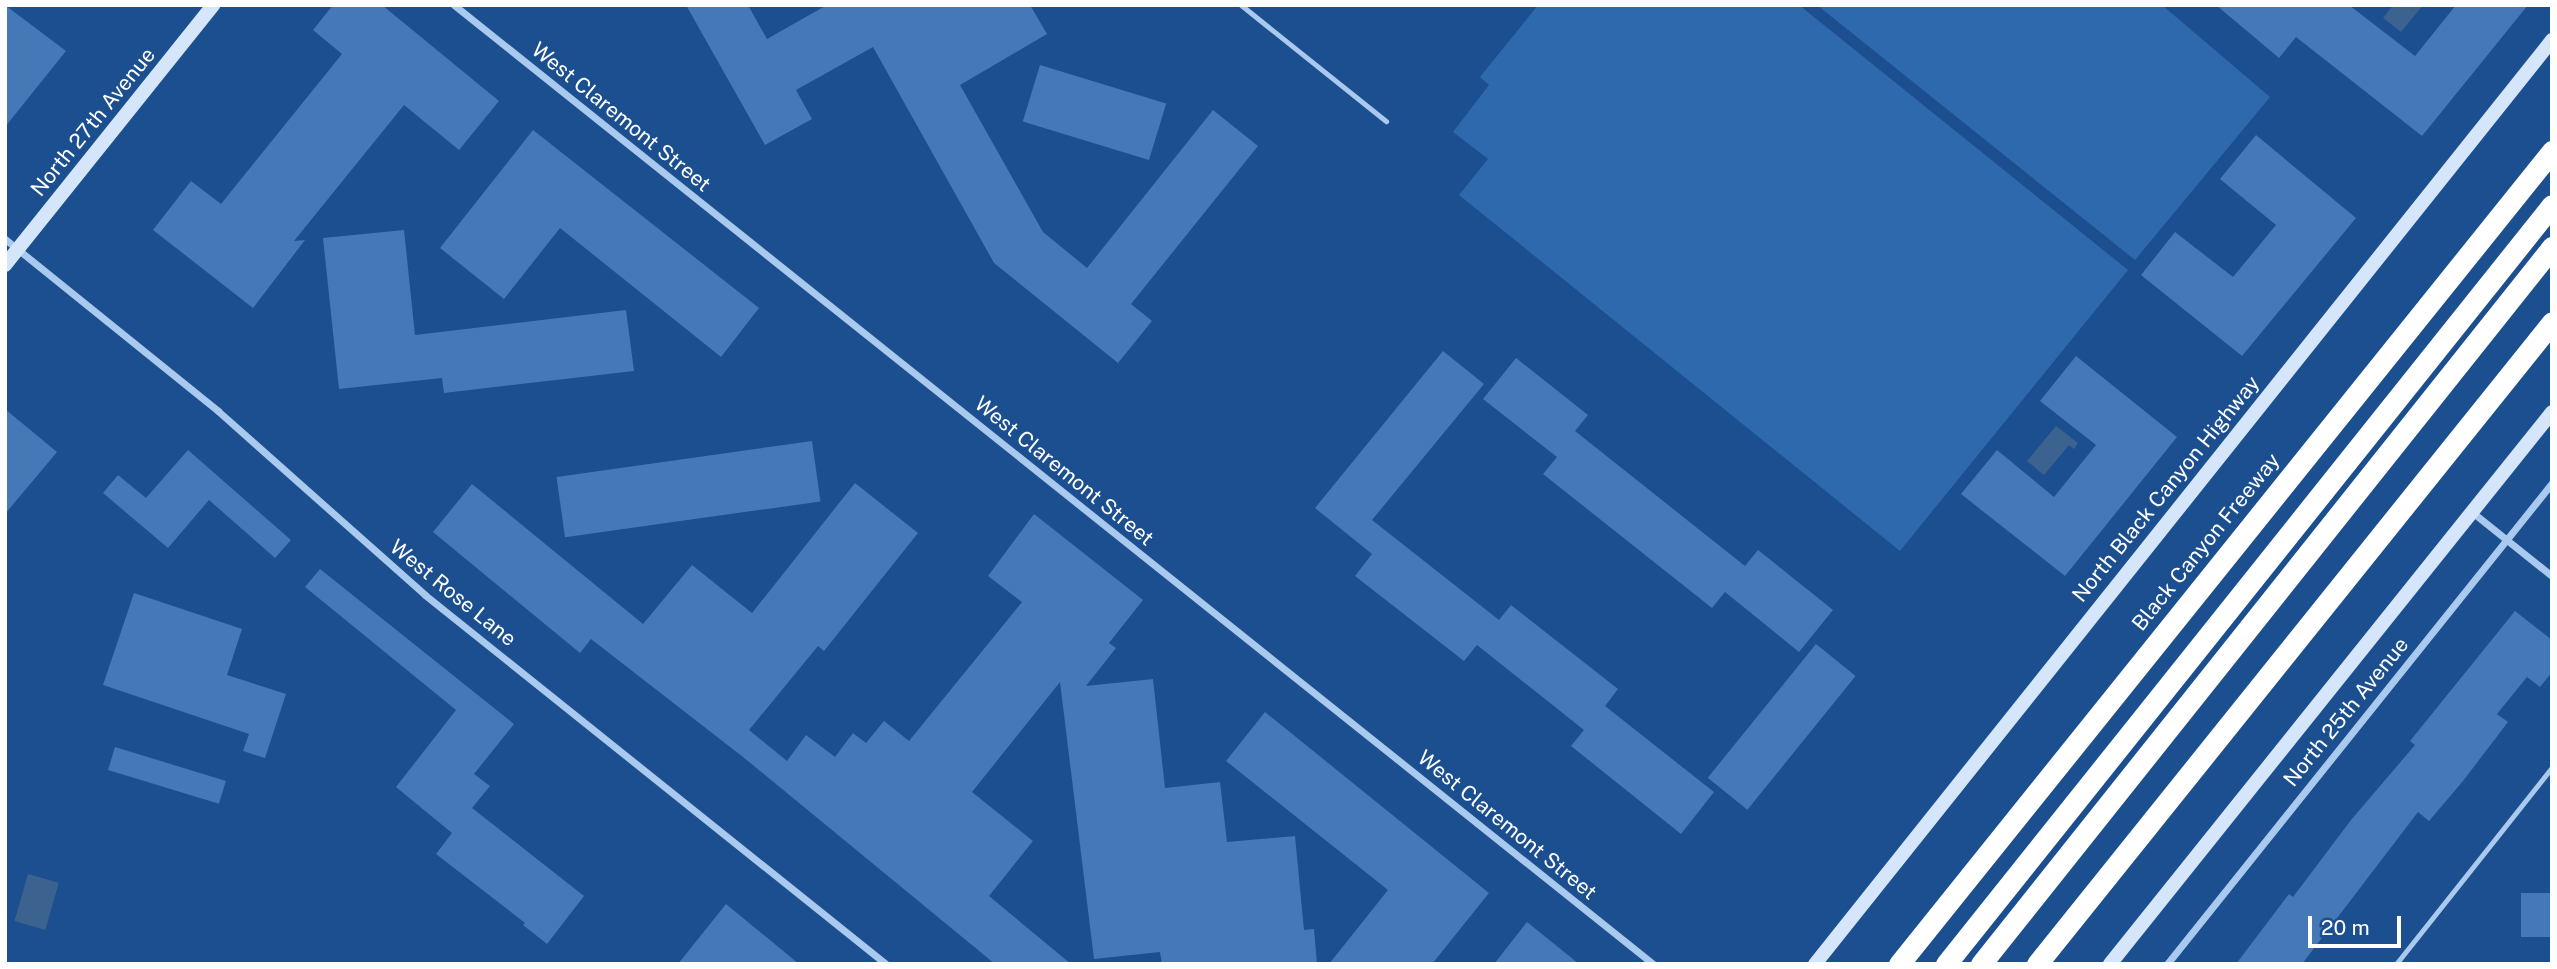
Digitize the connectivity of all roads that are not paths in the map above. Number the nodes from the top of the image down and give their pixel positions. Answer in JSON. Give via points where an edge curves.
{"nodes":[{"id":1,"x":213,"y":5,"type":"edge"},
{"id":2,"x":453,"y":5,"type":"edge"},
{"id":3,"x":1241,"y":5,"type":"edge"},
{"id":4,"x":2552,"y":40,"type":"edge"},
{"id":5,"x":1386,"y":121,"type":"dead end"},
{"id":6,"x":2552,"y":151,"type":"edge"},
{"id":7,"x":2552,"y":205,"type":"edge"},
{"id":8,"x":5,"y":239,"type":"edge"},
{"id":9,"x":2552,"y":247,"type":"edge"},
{"id":10,"x":18,"y":249,"type":"junction"},
{"id":11,"x":5,"y":265,"type":"edge"},
{"id":12,"x":2552,"y":322,"type":"edge"},
{"id":13,"x":2552,"y":412,"type":"edge"},
{"id":14,"x":2552,"y":483,"type":"edge"},
{"id":15,"x":2472,"y":512,"type":"junction"},
{"id":16,"x":2507,"y":540,"type":"junction"},
{"id":17,"x":2552,"y":576,"type":"edge"},
{"id":18,"x":2552,"y":767,"type":"edge"},
{"id":19,"x":886,"y":964,"type":"edge"},
{"id":20,"x":1653,"y":964,"type":"edge"},
{"id":21,"x":1815,"y":964,"type":"edge"},
{"id":22,"x":1899,"y":964,"type":"edge"},
{"id":23,"x":1946,"y":964,"type":"edge"},
{"id":24,"x":1981,"y":964,"type":"edge"},
{"id":25,"x":2037,"y":964,"type":"edge"},
{"id":26,"x":2110,"y":964,"type":"edge"},
{"id":27,"x":2167,"y":964,"type":"edge"},
{"id":28,"x":2396,"y":964,"type":"edge"}],
"edges":[{"from":1,"to":10,"type":"main road","name":"North 27th Avenue"},
{"from":2,"to":20,"type":"street","name":"West Claremont Street"},
{"from":3,"to":5,"type":"lane"},
{"from":4,"to":21,"type":"main road","name":"North Black Canyon Highway"},
{"from":6,"to":22,"type":"highway","name":"Black Canyon Freeway"},
{"from":7,"to":23,"type":"highway"},
{"from":8,"to":10,"type":"street","name":"West Rose Lane"},
{"from":9,"to":24,"type":"highway"},
{"from":10,"to":11,"type":"main road","name":"North 27th Avenue"},
{"from":10,"to":19,"type":"street","name":"West Rose Lane","via":[[218,411],[425,595]]},
{"from":12,"to":25,"type":"highway"},
{"from":13,"to":15,"type":"main road"},
{"from":14,"to":16,"type":"street","name":"North 25th Avenue"},
{"from":15,"to":16,"type":"street"},
{"from":15,"to":26,"type":"main road"},
{"from":16,"to":17,"type":"street"},
{"from":16,"to":27,"type":"street","name":"North 25th Avenue"},
{"from":18,"to":28,"type":"lane"}]}
